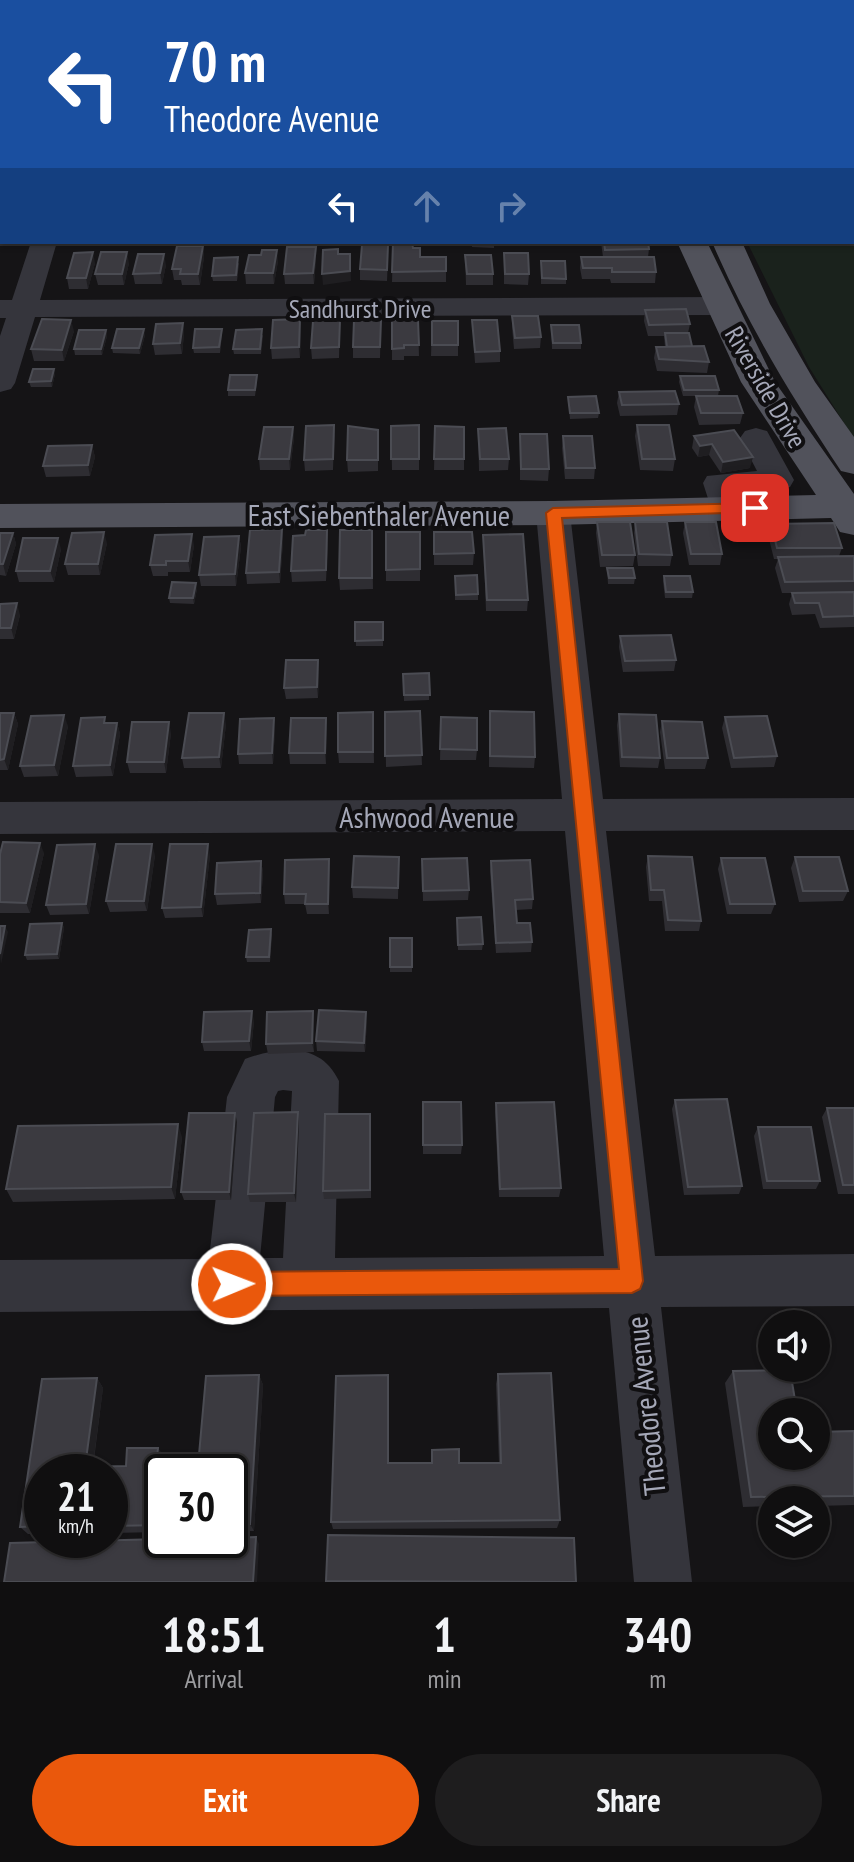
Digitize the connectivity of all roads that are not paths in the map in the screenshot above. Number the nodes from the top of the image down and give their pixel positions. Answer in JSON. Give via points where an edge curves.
{"nodes":[{"id":1,"x":43,"y":244,"type":"edge"},
{"id":2,"x":693,"y":244,"type":"edge"},
{"id":3,"x":728,"y":244,"type":"edge"},
{"id":4,"x":721,"y":306,"type":"junction"},
{"id":5,"x":12,"y":309,"type":"edge"},
{"id":6,"x":0,"y":383,"type":"edge"},
{"id":7,"x":795,"y":439,"type":"junction"},
{"id":8,"x":854,"y":463,"type":"edge"},
{"id":9,"x":717,"y":484,"type":"junction"},
{"id":10,"x":553,"y":513,"type":"junction"},
{"id":11,"x":849,"y":513,"type":"edge"},
{"id":12,"x":0,"y":516,"type":"edge"},
{"id":13,"x":854,"y":814,"type":"edge"},
{"id":14,"x":584,"y":815,"type":"junction"},
{"id":15,"x":0,"y":818,"type":"edge"},
{"id":16,"x":854,"y":1280,"type":"edge"},
{"id":17,"x":632,"y":1281,"type":"junction"},
{"id":18,"x":308,"y":1283,"type":"junction"},
{"id":19,"x":232,"y":1284,"type":"junction"},
{"id":20,"x":0,"y":1286,"type":"edge"},
{"id":21,"x":663,"y":1582,"type":"edge"}],
"edges":[{"from":1,"to":5,"type":"street"},
{"from":2,"to":4,"type":"main road","name":"Riverside Drive"},
{"from":3,"to":8,"type":"main road","name":"Riverside Drive","via":[[791,369]]},
{"from":4,"to":5,"type":"street","name":"Sandhurst Drive"},
{"from":4,"to":7,"type":"main road","name":"Riverside Drive","via":[[758,382]]},
{"from":5,"to":6,"type":"street"},
{"from":7,"to":9,"type":"street","via":[[743,438],[778,480]]},
{"from":7,"to":11,"type":"main road","name":"Riverside Drive"},
{"from":9,"to":10,"type":"main road","name":"East Siebenthaler Avenue"},
{"from":9,"to":11,"type":"main road","name":"East Siebenthaler Avenue"},
{"from":10,"to":12,"type":"main road","name":"East Siebenthaler Avenue"},
{"from":10,"to":14,"type":"street","name":"Theodore Avenue"},
{"from":13,"to":14,"type":"street","name":"Ashwood Avenue"},
{"from":14,"to":15,"type":"street","name":"Ashwood Avenue"},
{"from":14,"to":17,"type":"street","name":"Theodore Avenue"},
{"from":16,"to":17,"type":"street"},
{"from":17,"to":18,"type":"street"},
{"from":17,"to":21,"type":"street","name":"Theodore Avenue"},
{"from":18,"to":19,"type":"street"},
{"from":18,"to":19,"type":"street","via":[[316,1081],[304,1071],[288,1070],[262,1074],[251,1097]]},
{"from":19,"to":20,"type":"street"}]}
